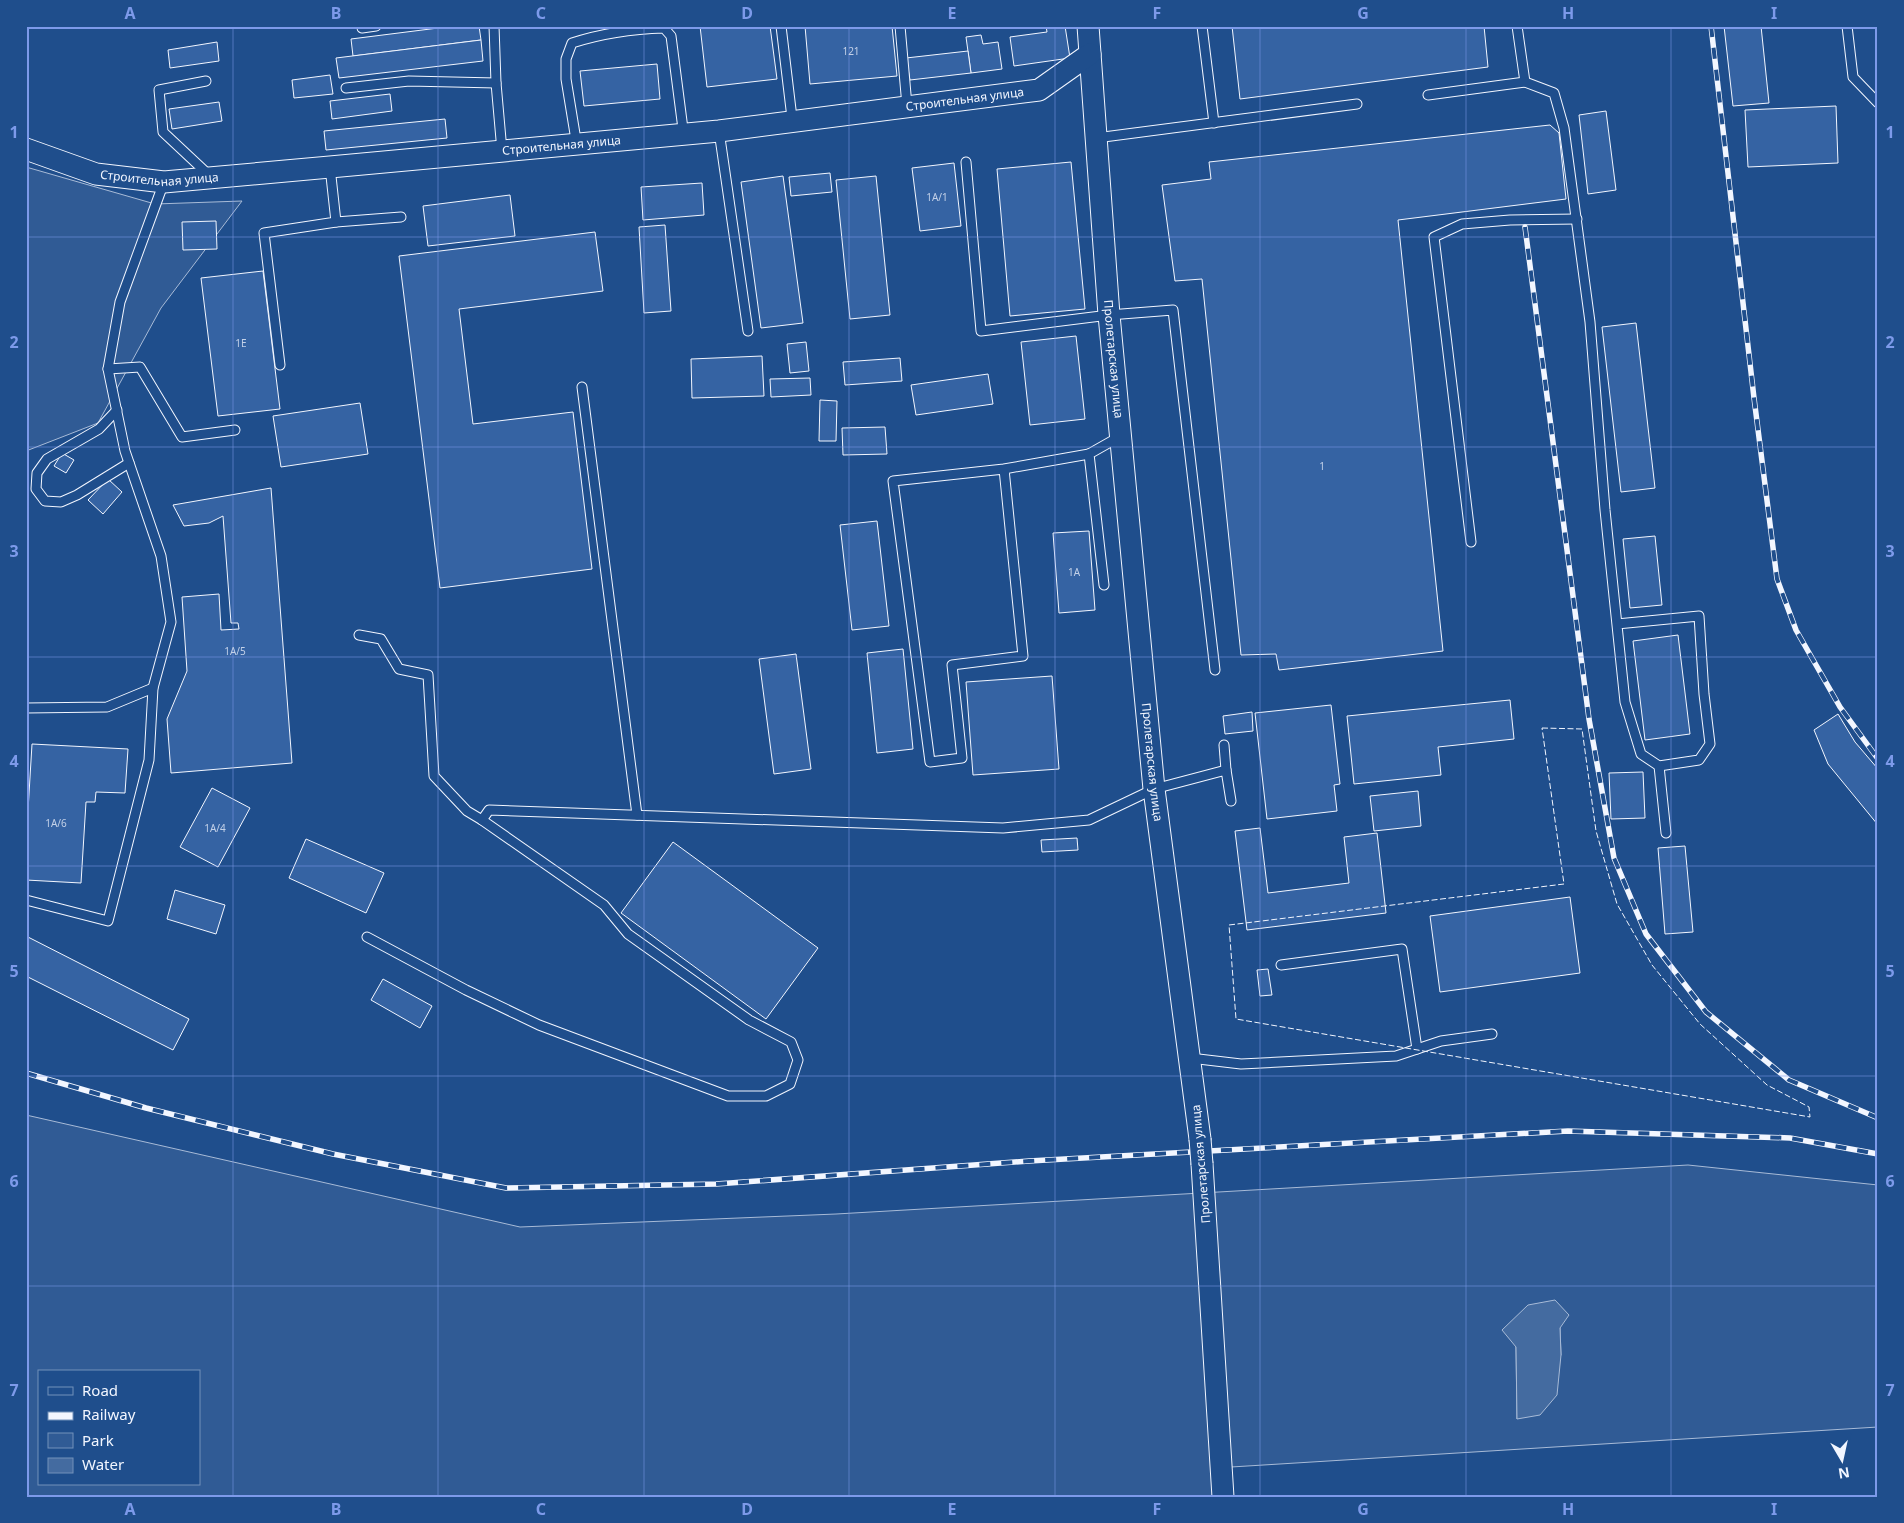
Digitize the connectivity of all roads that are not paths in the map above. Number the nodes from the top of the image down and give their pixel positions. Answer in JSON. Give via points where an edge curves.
{"nodes":[{"id":1,"x":376,"y":26,"type":"edge"},
{"id":2,"x":494,"y":26,"type":"edge"},
{"id":3,"x":781,"y":26,"type":"edge"},
{"id":4,"x":900,"y":26,"type":"edge"},
{"id":5,"x":1088,"y":26,"type":"edge"},
{"id":6,"x":1202,"y":26,"type":"edge"},
{"id":7,"x":1517,"y":26,"type":"edge"},
{"id":8,"x":1847,"y":26,"type":"edge"},
{"id":9,"x":362,"y":28,"type":"dead end"},
{"id":10,"x":671,"y":31,"type":"edge"},
{"id":11,"x":1090,"y":54,"type":"junction"},
{"id":12,"x":206,"y":81,"type":"dead end"},
{"id":13,"x":1525,"y":82,"type":"junction"},
{"id":14,"x":496,"y":83,"type":"junction"},
{"id":15,"x":346,"y":88,"type":"dead end"},
{"id":16,"x":1428,"y":95,"type":"dead end"},
{"id":17,"x":1878,"y":103,"type":"edge"},
{"id":18,"x":1357,"y":104,"type":"dead end"},
{"id":19,"x":907,"y":106,"type":"junction"},
{"id":20,"x":792,"y":118,"type":"dead end"},
{"id":21,"x":1214,"y":123,"type":"junction"},
{"id":22,"x":683,"y":129,"type":"dead end"},
{"id":23,"x":719,"y":131,"type":"junction"},
{"id":24,"x":1096,"y":138,"type":"junction"},
{"id":25,"x":576,"y":140,"type":"dead end"},
{"id":26,"x":26,"y":150,"type":"edge"},
{"id":27,"x":502,"y":151,"type":"junction"},
{"id":28,"x":966,"y":162,"type":"dead end"},
{"id":29,"x":330,"y":167,"type":"junction"},
{"id":30,"x":212,"y":178,"type":"junction"},
{"id":31,"x":164,"y":182,"type":"junction"},
{"id":32,"x":401,"y":217,"type":"dead end"},
{"id":33,"x":1577,"y":219,"type":"junction"},
{"id":34,"x":336,"y":222,"type":"junction"},
{"id":35,"x":1109,"y":315,"type":"junction"},
{"id":36,"x":748,"y":331,"type":"dead end"},
{"id":37,"x":280,"y":365,"type":"dead end"},
{"id":38,"x":108,"y":369,"type":"junction"},
{"id":39,"x":582,"y":387,"type":"dead end"},
{"id":40,"x":117,"y":410,"type":"junction"},
{"id":41,"x":235,"y":430,"type":"dead end"},
{"id":42,"x":1122,"y":436,"type":"junction"},
{"id":43,"x":1089,"y":454,"type":"junction"},
{"id":44,"x":129,"y":463,"type":"junction"},
{"id":45,"x":1004,"y":468,"type":"junction"},
{"id":46,"x":1471,"y":542,"type":"dead end"},
{"id":47,"x":1104,"y":585,"type":"dead end"},
{"id":48,"x":1617,"y":624,"type":"junction"},
{"id":49,"x":359,"y":635,"type":"dead end"},
{"id":50,"x":1215,"y":670,"type":"dead end"},
{"id":51,"x":152,"y":688,"type":"junction"},
{"id":52,"x":26,"y":708,"type":"edge"},
{"id":53,"x":1224,"y":745,"type":"dead end"},
{"id":54,"x":1659,"y":766,"type":"junction"},
{"id":55,"x":1226,"y":770,"type":"junction"},
{"id":56,"x":1154,"y":789,"type":"junction"},
{"id":57,"x":1231,"y":801,"type":"dead end"},
{"id":58,"x":636,"y":815,"type":"junction"},
{"id":59,"x":482,"y":820,"type":"junction"},
{"id":60,"x":1666,"y":833,"type":"dead end"},
{"id":61,"x":26,"y":900,"type":"edge"},
{"id":62,"x":367,"y":937,"type":"dead end"},
{"id":63,"x":1281,"y":965,"type":"dead end"},
{"id":64,"x":1492,"y":1034,"type":"dead end"},
{"id":65,"x":1417,"y":1049,"type":"junction"},
{"id":66,"x":1190,"y":1058,"type":"junction"},
{"id":67,"x":1223,"y":1497,"type":"edge"}],
"edges":[{"from":1,"to":9,"type":"lane"},
{"from":2,"to":14,"type":"lane"},
{"from":3,"to":20,"type":"lane"},
{"from":4,"to":19,"type":"lane"},
{"from":5,"to":11,"type":"street","name":"Пролетарская улица"},
{"from":6,"to":21,"type":"lane"},
{"from":7,"to":13,"type":"lane"},
{"from":8,"to":17,"type":"lane","via":[[1852,77]]},
{"from":10,"to":22,"type":"lane"},
{"from":10,"to":25,"type":"lane","via":[[664,28],[638,29],[599,34],[572,43],[566,58],[566,79]]},
{"from":11,"to":19,"type":"street","name":"Строительная улица","via":[[1039,90]]},
{"from":11,"to":24,"type":"street","name":"Пролетарская улица"},
{"from":12,"to":30,"type":"lane","via":[[159,90],[163,132]]},
{"from":13,"to":16,"type":"lane"},
{"from":13,"to":33,"type":"lane","via":[[1554,93],[1564,128]]},
{"from":14,"to":15,"type":"lane","via":[[409,82]]},
{"from":14,"to":27,"type":"lane"},
{"from":18,"to":21,"type":"lane"},
{"from":19,"to":23,"type":"street","name":"Строительная улица"},
{"from":21,"to":24,"type":"lane"},
{"from":23,"to":27,"type":"street","name":"Строительная улица"},
{"from":23,"to":36,"type":"lane"},
{"from":24,"to":35,"type":"street","name":"Пролетарская улица"},
{"from":26,"to":31,"type":"street","name":"Строительная улица","via":[[96,174]]},
{"from":27,"to":29,"type":"street","name":"Строительная улица"},
{"from":28,"to":35,"type":"lane","via":[[981,331]]},
{"from":29,"to":30,"type":"street","name":"Строительная улица"},
{"from":29,"to":34,"type":"lane"},
{"from":30,"to":31,"type":"street","name":"Строительная улица"},
{"from":31,"to":38,"type":"lane","via":[[120,302]]},
{"from":32,"to":34,"type":"lane"},
{"from":33,"to":46,"type":"lane","via":[[1462,224],[1434,237]]},
{"from":33,"to":48,"type":"lane","via":[[1590,322]]},
{"from":34,"to":37,"type":"lane","via":[[264,233]]},
{"from":35,"to":42,"type":"street","name":"Пролетарская улица"},
{"from":35,"to":50,"type":"lane","via":[[1173,310]]},
{"from":38,"to":40,"type":"lane"},
{"from":38,"to":41,"type":"lane","via":[[140,367],[182,437]]},
{"from":39,"to":58,"type":"lane"},
{"from":40,"to":44,"type":"lane"},
{"from":40,"to":44,"type":"lane","via":[[98,429],[47,459],[37,473],[36,489],[45,501],[61,502]]},
{"from":42,"to":43,"type":"lane"},
{"from":42,"to":56,"type":"street","name":"Пролетарская улица"},
{"from":43,"to":45,"type":"lane"},
{"from":43,"to":47,"type":"lane"},
{"from":44,"to":51,"type":"lane","via":[[161,556],[171,622]]},
{"from":45,"to":45,"type":"lane","via":[[1023,656],[952,665],[962,758],[930,762],[893,481]]},
{"from":48,"to":54,"type":"lane","via":[[1625,702],[1642,754]]},
{"from":48,"to":54,"type":"lane","via":[[1699,616],[1710,744],[1698,760]]},
{"from":49,"to":59,"type":"lane","via":[[382,639],[399,669],[428,675],[434,776],[467,811]]},
{"from":51,"to":52,"type":"lane","via":[[107,707]]},
{"from":51,"to":61,"type":"lane","via":[[149,760],[108,921]]},
{"from":53,"to":55,"type":"lane"},
{"from":54,"to":60,"type":"lane"},
{"from":55,"to":56,"type":"lane"},
{"from":55,"to":57,"type":"lane"},
{"from":56,"to":58,"type":"lane","via":[[1089,820],[1003,828]]},
{"from":56,"to":66,"type":"street","name":"Пролетарская улица"},
{"from":58,"to":59,"type":"lane","via":[[490,810]]},
{"from":59,"to":62,"type":"lane","via":[[604,905],[628,934],[749,1020],[791,1042],[798,1060],[790,1084],[766,1096],[728,1096],[539,1025]]},
{"from":63,"to":65,"type":"lane","via":[[1402,949]]},
{"from":64,"to":65,"type":"lane","via":[[1441,1041]]},
{"from":65,"to":66,"type":"lane","via":[[1396,1056],[1241,1064]]},
{"from":66,"to":67,"type":"street","name":"Пролетарская улица","bridge":true,"via":[[1202,1164]]}]}
